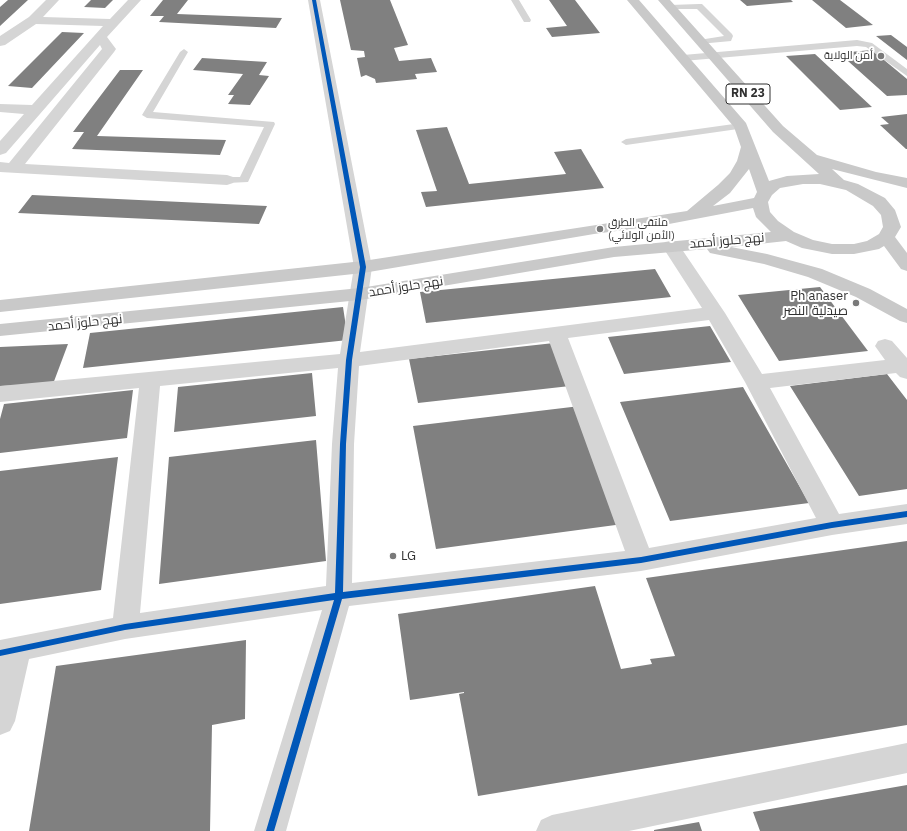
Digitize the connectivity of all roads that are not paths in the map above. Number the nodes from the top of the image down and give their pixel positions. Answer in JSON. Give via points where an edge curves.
{"nodes":[{"id":1,"x":53,"y":0,"type":"edge"},
{"id":2,"x":135,"y":0,"type":"edge"},
{"id":3,"x":314,"y":0,"type":"edge"},
{"id":4,"x":515,"y":0,"type":"edge"},
{"id":5,"x":633,"y":0,"type":"edge"},
{"id":6,"x":667,"y":3,"type":"edge"},
{"id":7,"x":33,"y":20,"type":"junction"},
{"id":8,"x":527,"y":20,"type":"dead end"},
{"id":9,"x":113,"y":23,"type":"junction"},
{"id":10,"x":100,"y":37,"type":"junction"},
{"id":11,"x":0,"y":42,"type":"edge"},
{"id":12,"x":702,"y":42,"type":"junction"},
{"id":13,"x":184,"y":52,"type":"dead end"},
{"id":14,"x":715,"y":56,"type":"junction"},
{"id":15,"x":683,"y":58,"type":"junction"},
{"id":16,"x":907,"y":73,"type":"edge"},
{"id":17,"x":0,"y":108,"type":"edge"},
{"id":18,"x":35,"y":110,"type":"junction"},
{"id":19,"x":741,"y":126,"type":"junction"},
{"id":20,"x":626,"y":142,"type":"dead end"},
{"id":21,"x":749,"y":146,"type":"junction"},
{"id":22,"x":0,"y":150,"type":"edge"},
{"id":23,"x":811,"y":158,"type":"junction"},
{"id":24,"x":6,"y":168,"type":"edge"},
{"id":25,"x":227,"y":180,"type":"joint"},
{"id":26,"x":838,"y":183,"type":"junction"},
{"id":27,"x":907,"y":183,"type":"edge"},
{"id":28,"x":907,"y":190,"type":"edge"},
{"id":29,"x":862,"y":192,"type":"junction"},
{"id":30,"x":762,"y":197,"type":"junction"},
{"id":31,"x":688,"y":215,"type":"junction"},
{"id":32,"x":895,"y":229,"type":"edge"},
{"id":33,"x":788,"y":236,"type":"junction"},
{"id":34,"x":808,"y":244,"type":"junction"},
{"id":35,"x":671,"y":246,"type":"junction"},
{"id":36,"x":907,"y":265,"type":"edge"},
{"id":37,"x":364,"y":267,"type":"junction"},
{"id":38,"x":360,"y":294,"type":"junction"},
{"id":39,"x":0,"y":306,"type":"edge"},
{"id":40,"x":715,"y":313,"type":"junction"},
{"id":41,"x":907,"y":317,"type":"edge"},
{"id":42,"x":0,"y":330,"type":"edge"},
{"id":43,"x":556,"y":334,"type":"junction"},
{"id":44,"x":885,"y":346,"type":"dead end"},
{"id":45,"x":349,"y":360,"type":"junction"},
{"id":46,"x":904,"y":368,"type":"edge"},
{"id":47,"x":150,"y":380,"type":"junction"},
{"id":48,"x":756,"y":382,"type":"junction"},
{"id":49,"x":0,"y":394,"type":"edge"},
{"id":50,"x":907,"y":514,"type":"edge"},
{"id":51,"x":832,"y":525,"type":"junction"},
{"id":52,"x":641,"y":560,"type":"junction"},
{"id":53,"x":339,"y":596,"type":"junction"},
{"id":54,"x":125,"y":627,"type":"junction"},
{"id":55,"x":8,"y":651,"type":"edge"},
{"id":56,"x":0,"y":721,"type":"edge"},
{"id":57,"x":907,"y":758,"type":"edge"},
{"id":58,"x":270,"y":831,"type":"edge"},
{"id":59,"x":552,"y":831,"type":"edge"}],
"edges":[{"from":1,"to":7,"type":"street"},
{"from":2,"to":9,"type":"street"},
{"from":3,"to":37,"type":"street"},
{"from":4,"to":8,"type":"lane"},
{"from":5,"to":15,"type":"main road","number":"RN 23"},
{"from":6,"to":12,"type":"main road","number":"RN 23"},
{"from":6,"to":12,"type":"lane","via":[[699,6],[729,36],[728,39]]},
{"from":7,"to":9,"type":"street"},
{"from":7,"to":11,"type":"street"},
{"from":9,"to":10,"type":"street"},
{"from":10,"to":18,"type":"street"},
{"from":10,"to":24,"type":"street","via":[[108,49]]},
{"from":12,"to":14,"type":"main road","number":"RN 23"},
{"from":13,"to":25,"type":"lane","via":[[147,115],[270,124],[244,180]]},
{"from":14,"to":15,"type":"lane"},
{"from":14,"to":16,"type":"lane","via":[[857,43],[869,45]]},
{"from":14,"to":23,"type":"main road","number":"RN 23","via":[[778,129]]},
{"from":15,"to":19,"type":"main road","number":"RN 23"},
{"from":17,"to":18,"type":"street"},
{"from":18,"to":22,"type":"street"},
{"from":19,"to":20,"type":"lane"},
{"from":19,"to":21,"type":"main road","number":"RN 23"},
{"from":21,"to":30,"type":"main road","number":"RN 23"},
{"from":21,"to":31,"type":"main road","via":[[745,161],[737,175],[724,189]]},
{"from":23,"to":26,"type":"main road","number":"RN 23"},
{"from":23,"to":27,"type":"main road"},
{"from":24,"to":25,"type":"street"},
{"from":26,"to":29,"type":"main road"},
{"from":26,"to":30,"type":"main road","name":"نهج حلوز أحمد","via":[[795,180],[774,185]]},
{"from":28,"to":29,"type":"main road"},
{"from":29,"to":32,"type":"main road","via":[[879,202],[889,214]]},
{"from":30,"to":31,"type":"main road","name":"نهج حلوز أحمد"},
{"from":30,"to":33,"type":"main road","via":[[762,213],[772,225]]},
{"from":31,"to":37,"type":"main road","name":"نهج حلوز أحمد"},
{"from":32,"to":34,"type":"main road","via":[[873,245],[854,249],[832,249]]},
{"from":32,"to":36,"type":"main road"},
{"from":33,"to":34,"type":"main road"},
{"from":33,"to":35,"type":"main road","name":"نهج حلوز أحمد"},
{"from":34,"to":41,"type":"main road"},
{"from":35,"to":38,"type":"main road","name":"نهج حلوز أحمد","via":[[614,252]]},
{"from":35,"to":40,"type":"street"},
{"from":35,"to":41,"type":"main road","via":[[719,250],[802,269],[863,293]]},
{"from":37,"to":38,"type":"street"},
{"from":37,"to":39,"type":"main road","name":"نهج حلوز أحمد"},
{"from":38,"to":42,"type":"main road","name":"نهج حلوز أحمد"},
{"from":38,"to":45,"type":"street"},
{"from":40,"to":43,"type":"street"},
{"from":40,"to":48,"type":"street"},
{"from":43,"to":45,"type":"street"},
{"from":43,"to":52,"type":"street"},
{"from":44,"to":46,"type":"street"},
{"from":45,"to":47,"type":"street"},
{"from":45,"to":53,"type":"street","via":[[343,444]]},
{"from":46,"to":48,"type":"street"},
{"from":47,"to":49,"type":"street"},
{"from":47,"to":54,"type":"street"},
{"from":48,"to":51,"type":"street"},
{"from":50,"to":51,"type":"street"},
{"from":51,"to":52,"type":"street"},
{"from":52,"to":53,"type":"street"},
{"from":53,"to":54,"type":"street"},
{"from":53,"to":58,"type":"street"},
{"from":54,"to":55,"type":"street"},
{"from":55,"to":56,"type":"street"},
{"from":57,"to":59,"type":"street"}]}
